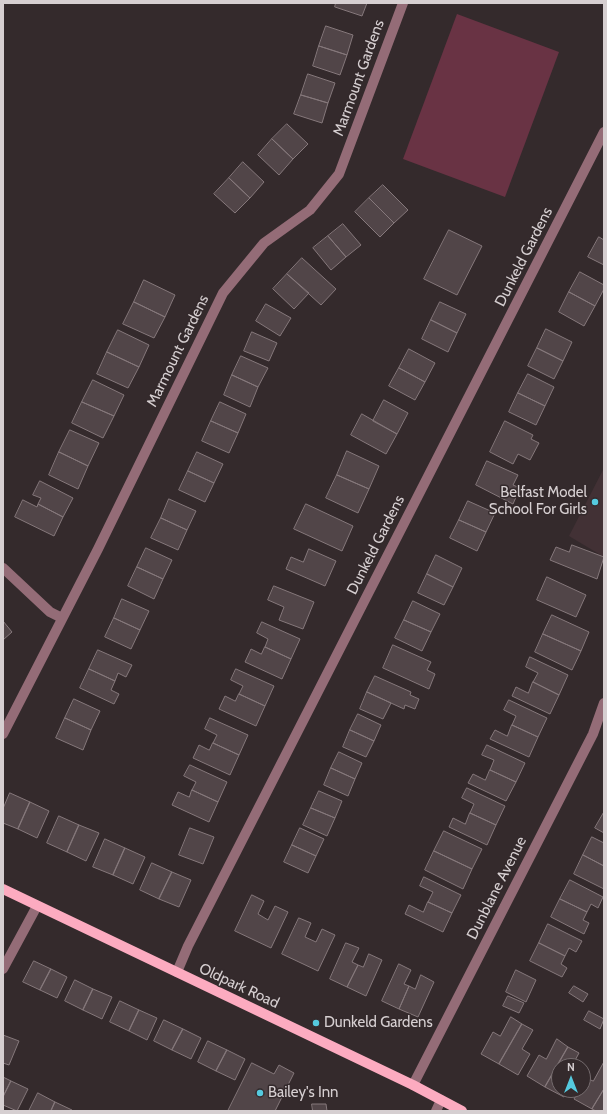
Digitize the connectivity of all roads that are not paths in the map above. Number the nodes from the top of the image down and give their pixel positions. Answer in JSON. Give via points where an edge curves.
{"nodes":[{"id":1,"x":403,"y":3,"type":"edge"},
{"id":2,"x":604,"y":132,"type":"edge"},
{"id":3,"x":3,"y":568,"type":"edge"},
{"id":4,"x":62,"y":618,"type":"junction"},
{"id":5,"x":604,"y":703,"type":"edge"},
{"id":6,"x":3,"y":734,"type":"edge"},
{"id":7,"x":3,"y":889,"type":"edge"},
{"id":8,"x":36,"y":906,"type":"junction"},
{"id":9,"x":3,"y":970,"type":"edge"},
{"id":10,"x":177,"y":972,"type":"junction"},
{"id":11,"x":414,"y":1085,"type":"junction"},
{"id":12,"x":441,"y":1100,"type":"junction"},
{"id":13,"x":436,"y":1111,"type":"edge"},
{"id":14,"x":462,"y":1111,"type":"edge"}],
"edges":[{"from":1,"to":4,"type":"street","name":"Marmount Gardens","via":[[339,174],[310,210],[264,243],[223,293]]},
{"from":2,"to":10,"type":"street","name":"Dunkeld Gardens"},
{"from":3,"to":4,"type":"street","via":[[50,612]]},
{"from":4,"to":6,"type":"street","name":"Marmount Gardens"},
{"from":5,"to":11,"type":"street","name":"Dunblane Avenue","via":[[593,734]]},
{"from":7,"to":8,"type":"main road","name":"Oldpark Road"},
{"from":8,"to":9,"type":"street"},
{"from":8,"to":10,"type":"main road","name":"Oldpark Road"},
{"from":10,"to":11,"type":"main road","name":"Oldpark Road"},
{"from":11,"to":12,"type":"main road","name":"Oldpark Road"},
{"from":12,"to":13,"type":"street"},
{"from":12,"to":14,"type":"main road","name":"Oldpark Road"}]}
